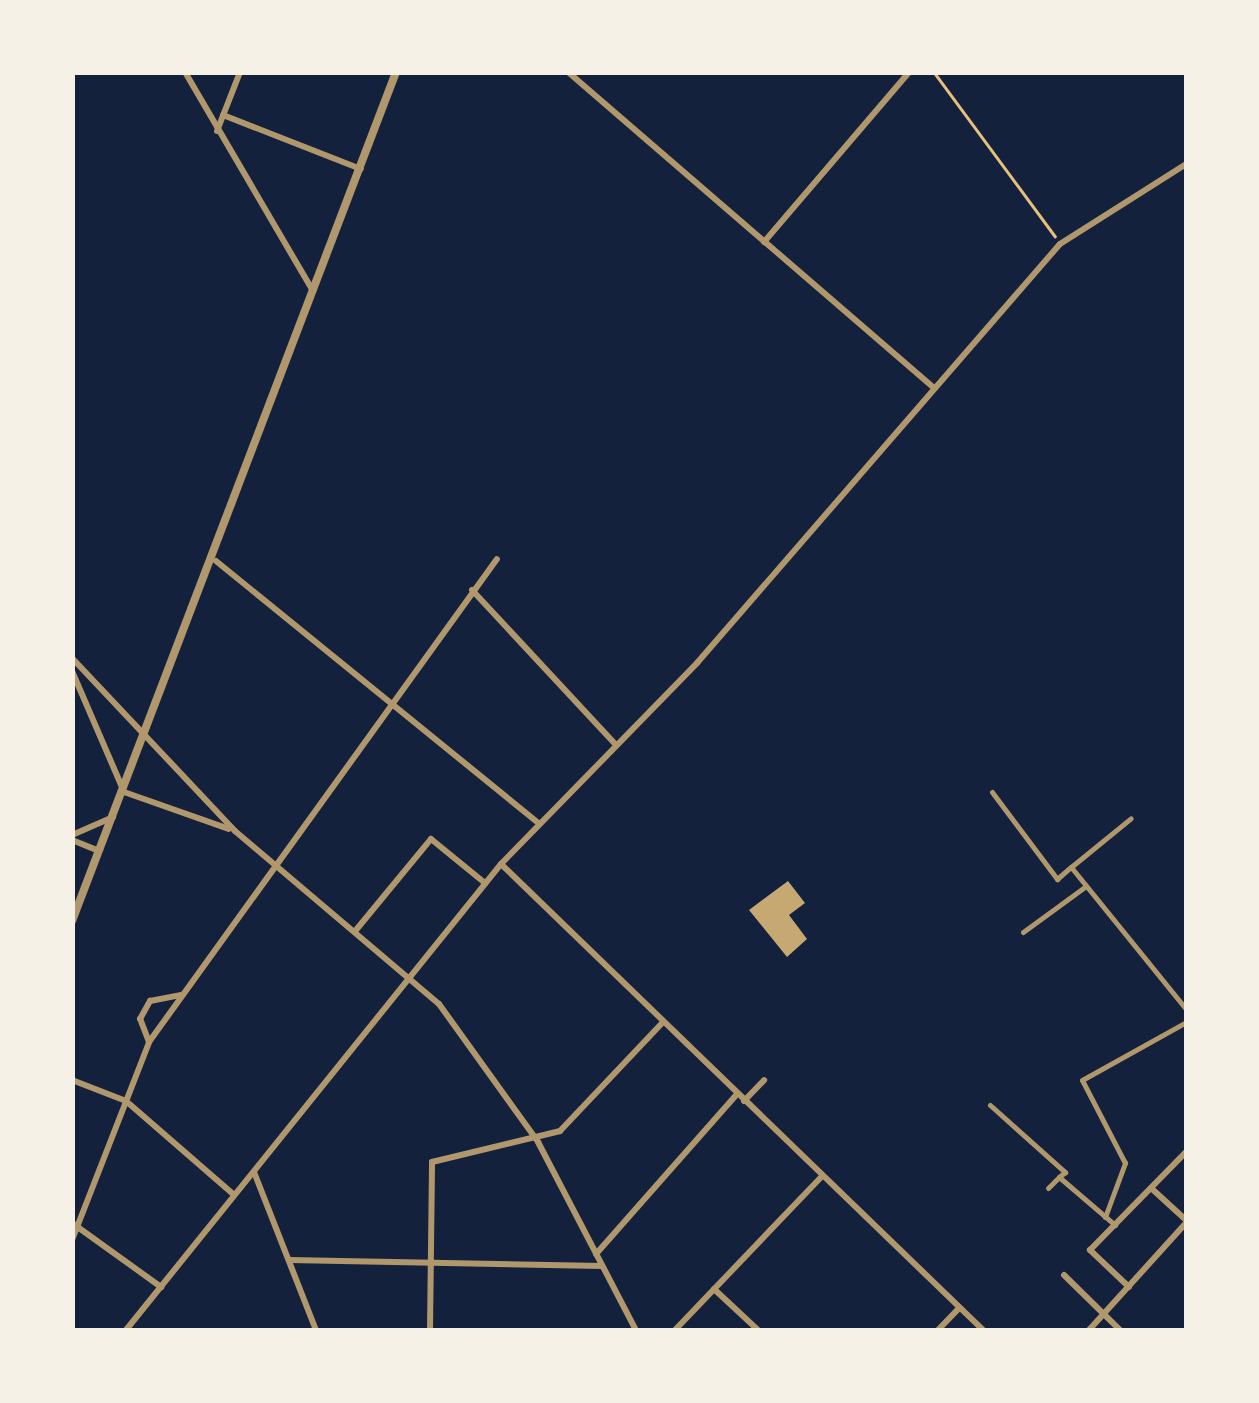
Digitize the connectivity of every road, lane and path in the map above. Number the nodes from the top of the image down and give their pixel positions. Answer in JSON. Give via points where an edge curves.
{"nodes":[{"id":1,"x":184,"y":72,"type":"edge"},
{"id":2,"x":240,"y":72,"type":"edge"},
{"id":3,"x":396,"y":72,"type":"edge"},
{"id":4,"x":568,"y":72,"type":"edge"},
{"id":5,"x":909,"y":72,"type":"edge"},
{"id":6,"x":934,"y":72,"type":"edge"},
{"id":7,"x":223,"y":115,"type":"junction"},
{"id":8,"x":216,"y":132,"type":"junction"},
{"id":9,"x":1186,"y":164,"type":"edge"},
{"id":10,"x":361,"y":169,"type":"junction"},
{"id":11,"x":764,"y":242,"type":"junction"},
{"id":12,"x":1060,"y":244,"type":"junction"},
{"id":13,"x":314,"y":293,"type":"junction"},
{"id":14,"x":935,"y":389,"type":"junction"},
{"id":15,"x":497,"y":559,"type":"dead end"},
{"id":16,"x":216,"y":561,"type":"junction"},
{"id":17,"x":472,"y":590,"type":"junction"},
{"id":18,"x":72,"y":658,"type":"edge"},
{"id":19,"x":72,"y":671,"type":"edge"},
{"id":20,"x":386,"y":702,"type":"junction"},
{"id":21,"x":143,"y":743,"type":"junction"},
{"id":22,"x":616,"y":745,"type":"junction"},
{"id":23,"x":124,"y":792,"type":"junction"},
{"id":24,"x":992,"y":792,"type":"dead end"},
{"id":25,"x":114,"y":816,"type":"junction"},
{"id":26,"x":1131,"y":818,"type":"dead end"},
{"id":27,"x":538,"y":823,"type":"junction"},
{"id":28,"x":235,"y":831,"type":"junction"},
{"id":29,"x":72,"y":837,"type":"edge"},
{"id":30,"x":99,"y":852,"type":"junction"},
{"id":31,"x":275,"y":862,"type":"junction"},
{"id":32,"x":501,"y":864,"type":"junction"},
{"id":33,"x":1071,"y":867,"type":"junction"},
{"id":34,"x":485,"y":884,"type":"junction"},
{"id":35,"x":1086,"y":886,"type":"junction"},
{"id":36,"x":72,"y":922,"type":"edge"},
{"id":37,"x":356,"y":930,"type":"junction"},
{"id":38,"x":1023,"y":932,"type":"dead end"},
{"id":39,"x":409,"y":975,"type":"junction"},
{"id":40,"x":181,"y":996,"type":"junction"},
{"id":41,"x":1186,"y":1009,"type":"edge"},
{"id":42,"x":663,"y":1022,"type":"junction"},
{"id":43,"x":1186,"y":1022,"type":"edge"},
{"id":44,"x":149,"y":1042,"type":"junction"},
{"id":45,"x":72,"y":1080,"type":"edge"},
{"id":46,"x":764,"y":1080,"type":"dead end"},
{"id":47,"x":741,"y":1097,"type":"junction"},
{"id":48,"x":126,"y":1100,"type":"junction"},
{"id":49,"x":990,"y":1105,"type":"dead end"},
{"id":50,"x":538,"y":1142,"type":"junction"},
{"id":51,"x":1186,"y":1152,"type":"edge"},
{"id":52,"x":254,"y":1170,"type":"junction"},
{"id":53,"x":822,"y":1176,"type":"junction"},
{"id":54,"x":1059,"y":1177,"type":"junction"},
{"id":55,"x":1048,"y":1188,"type":"dead end"},
{"id":56,"x":1151,"y":1188,"type":"junction"},
{"id":57,"x":234,"y":1195,"type":"junction"},
{"id":58,"x":1105,"y":1216,"type":"junction"},
{"id":59,"x":1186,"y":1222,"type":"edge"},
{"id":60,"x":75,"y":1224,"type":"edge"},
{"id":61,"x":1115,"y":1225,"type":"junction"},
{"id":62,"x":72,"y":1240,"type":"edge"},
{"id":63,"x":596,"y":1254,"type":"junction"},
{"id":64,"x":288,"y":1260,"type":"junction"},
{"id":65,"x":431,"y":1266,"type":"junction"},
{"id":66,"x":602,"y":1266,"type":"junction"},
{"id":67,"x":1064,"y":1275,"type":"dead end"},
{"id":68,"x":161,"y":1287,"type":"junction"},
{"id":69,"x":1129,"y":1287,"type":"junction"},
{"id":70,"x":714,"y":1289,"type":"junction"},
{"id":71,"x":959,"y":1308,"type":"junction"},
{"id":72,"x":1104,"y":1315,"type":"junction"},
{"id":73,"x":126,"y":1330,"type":"edge"},
{"id":74,"x":316,"y":1330,"type":"edge"},
{"id":75,"x":430,"y":1330,"type":"edge"},
{"id":76,"x":636,"y":1330,"type":"edge"},
{"id":77,"x":675,"y":1330,"type":"edge"},
{"id":78,"x":758,"y":1330,"type":"edge"},
{"id":79,"x":938,"y":1330,"type":"edge"},
{"id":80,"x":983,"y":1330,"type":"edge"},
{"id":81,"x":1089,"y":1330,"type":"edge"},
{"id":82,"x":1120,"y":1330,"type":"edge"}],
"edges":[{"from":1,"to":8,"type":"street"},
{"from":2,"to":7,"type":"street"},
{"from":3,"to":10,"type":"street"},
{"from":4,"to":11,"type":"street"},
{"from":5,"to":11,"type":"street"},
{"from":6,"to":12,"type":"path"},
{"from":7,"to":8,"type":"street"},
{"from":7,"to":10,"type":"street"},
{"from":8,"to":13,"type":"street"},
{"from":9,"to":12,"type":"street"},
{"from":10,"to":13,"type":"street"},
{"from":11,"to":14,"type":"street"},
{"from":12,"to":14,"type":"street"},
{"from":13,"to":16,"type":"street"},
{"from":14,"to":22,"type":"street"},
{"from":15,"to":17,"type":"street"},
{"from":16,"to":20,"type":"street"},
{"from":16,"to":21,"type":"street"},
{"from":17,"to":20,"type":"street"},
{"from":17,"to":22,"type":"street"},
{"from":18,"to":21,"type":"street"},
{"from":19,"to":23,"type":"street"},
{"from":20,"to":27,"type":"street"},
{"from":20,"to":31,"type":"street"},
{"from":21,"to":23,"type":"street"},
{"from":21,"to":28,"type":"street"},
{"from":22,"to":27,"type":"street"},
{"from":23,"to":25,"type":"street"},
{"from":23,"to":28,"type":"street"},
{"from":24,"to":33,"type":"street","via":[[1056,879]]},
{"from":25,"to":29,"type":"street"},
{"from":25,"to":30,"type":"street"},
{"from":26,"to":33,"type":"street"},
{"from":27,"to":32,"type":"street"},
{"from":28,"to":31,"type":"street"},
{"from":29,"to":30,"type":"street"},
{"from":30,"to":36,"type":"street"},
{"from":31,"to":37,"type":"street"},
{"from":31,"to":40,"type":"street"},
{"from":32,"to":34,"type":"street"},
{"from":32,"to":42,"type":"street"},
{"from":33,"to":35,"type":"street"},
{"from":34,"to":37,"type":"street","via":[[430,839]]},
{"from":34,"to":39,"type":"street"},
{"from":35,"to":38,"type":"street"},
{"from":35,"to":41,"type":"street"},
{"from":37,"to":39,"type":"street"},
{"from":39,"to":50,"type":"street"},
{"from":39,"to":52,"type":"street"},
{"from":40,"to":44,"type":"street"},
{"from":40,"to":44,"type":"street","via":[[150,1001],[140,1019]]},
{"from":42,"to":47,"type":"street"},
{"from":42,"to":50,"type":"street"},
{"from":43,"to":58,"type":"street","via":[[1082,1080],[1125,1163]]},
{"from":44,"to":48,"type":"street"},
{"from":45,"to":48,"type":"street"},
{"from":46,"to":47,"type":"street"},
{"from":47,"to":53,"type":"street"},
{"from":47,"to":63,"type":"street"},
{"from":48,"to":57,"type":"street"},
{"from":48,"to":60,"type":"street"},
{"from":49,"to":54,"type":"street","via":[[1065,1172]]},
{"from":50,"to":63,"type":"street"},
{"from":50,"to":65,"type":"street","via":[[432,1162]]},
{"from":51,"to":56,"type":"street"},
{"from":52,"to":57,"type":"street"},
{"from":52,"to":64,"type":"street"},
{"from":53,"to":70,"type":"street"},
{"from":53,"to":71,"type":"street"},
{"from":54,"to":55,"type":"street"},
{"from":54,"to":58,"type":"street"},
{"from":56,"to":59,"type":"street"},
{"from":56,"to":61,"type":"street"},
{"from":57,"to":68,"type":"street"},
{"from":58,"to":61,"type":"street"},
{"from":59,"to":69,"type":"street"},
{"from":60,"to":62,"type":"street"},
{"from":60,"to":68,"type":"street"},
{"from":61,"to":69,"type":"street","via":[[1090,1250]]},
{"from":63,"to":66,"type":"street"},
{"from":64,"to":65,"type":"street"},
{"from":64,"to":74,"type":"street"},
{"from":65,"to":66,"type":"street"},
{"from":65,"to":75,"type":"street"},
{"from":66,"to":76,"type":"street"},
{"from":67,"to":72,"type":"street"},
{"from":68,"to":73,"type":"street"},
{"from":69,"to":72,"type":"street"},
{"from":70,"to":77,"type":"street"},
{"from":70,"to":78,"type":"street"},
{"from":71,"to":79,"type":"street"},
{"from":71,"to":80,"type":"street"},
{"from":72,"to":81,"type":"street"},
{"from":72,"to":82,"type":"street"}]}
